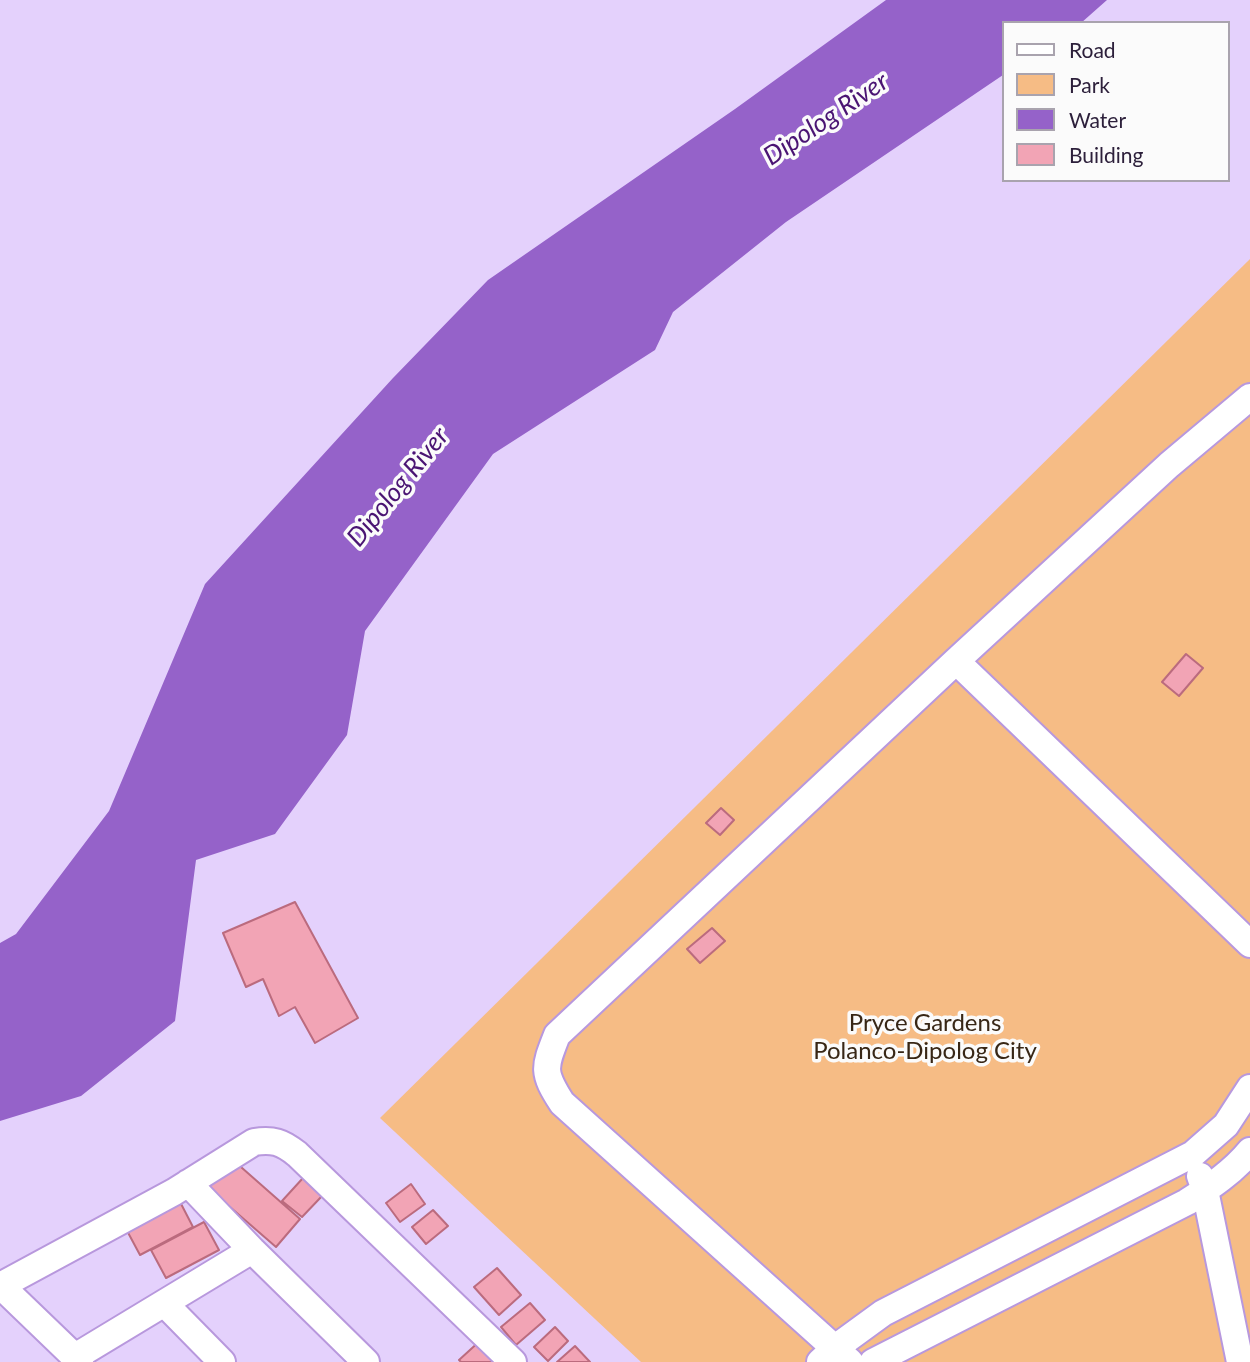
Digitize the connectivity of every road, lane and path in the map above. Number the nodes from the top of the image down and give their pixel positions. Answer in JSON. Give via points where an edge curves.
{"nodes":[{"id":1,"x":1250,"y":397,"type":"edge"},
{"id":2,"x":956,"y":662,"type":"junction"},
{"id":3,"x":1250,"y":944,"type":"edge"},
{"id":4,"x":1250,"y":1088,"type":"edge"},
{"id":5,"x":1250,"y":1150,"type":"edge"},
{"id":6,"x":1192,"y":1154,"type":"junction"},
{"id":7,"x":188,"y":1183,"type":"junction"},
{"id":8,"x":1205,"y":1190,"type":"junction"},
{"id":9,"x":252,"y":1250,"type":"junction"},
{"id":10,"x":0,"y":1285,"type":"edge"},
{"id":11,"x":165,"y":1304,"type":"junction"},
{"id":12,"x":835,"y":1357,"type":"edge"},
{"id":13,"x":77,"y":1360,"type":"edge"},
{"id":14,"x":222,"y":1362,"type":"edge"},
{"id":15,"x":366,"y":1362,"type":"edge"},
{"id":16,"x":513,"y":1362,"type":"edge"},
{"id":17,"x":873,"y":1362,"type":"edge"},
{"id":18,"x":1240,"y":1362,"type":"edge"}],
"edges":[{"from":1,"to":2,"type":"street"},
{"from":2,"to":3,"type":"street"},
{"from":2,"to":12,"type":"street","via":[[557,1035],[546,1063],[548,1082],[562,1103]]},
{"from":4,"to":6,"type":"street","via":[[1226,1125]]},
{"from":5,"to":8,"type":"street","via":[[1239,1165]]},
{"from":6,"to":8,"type":"street"},
{"from":6,"to":12,"type":"street","via":[[883,1313]]},
{"from":7,"to":9,"type":"street"},
{"from":7,"to":10,"type":"street"},
{"from":7,"to":16,"type":"street","via":[[254,1142],[282,1142]]},
{"from":8,"to":17,"type":"street"},
{"from":8,"to":18,"type":"street"},
{"from":9,"to":11,"type":"street"},
{"from":9,"to":15,"type":"street"},
{"from":10,"to":13,"type":"street"},
{"from":11,"to":13,"type":"street"},
{"from":11,"to":14,"type":"street"}]}
